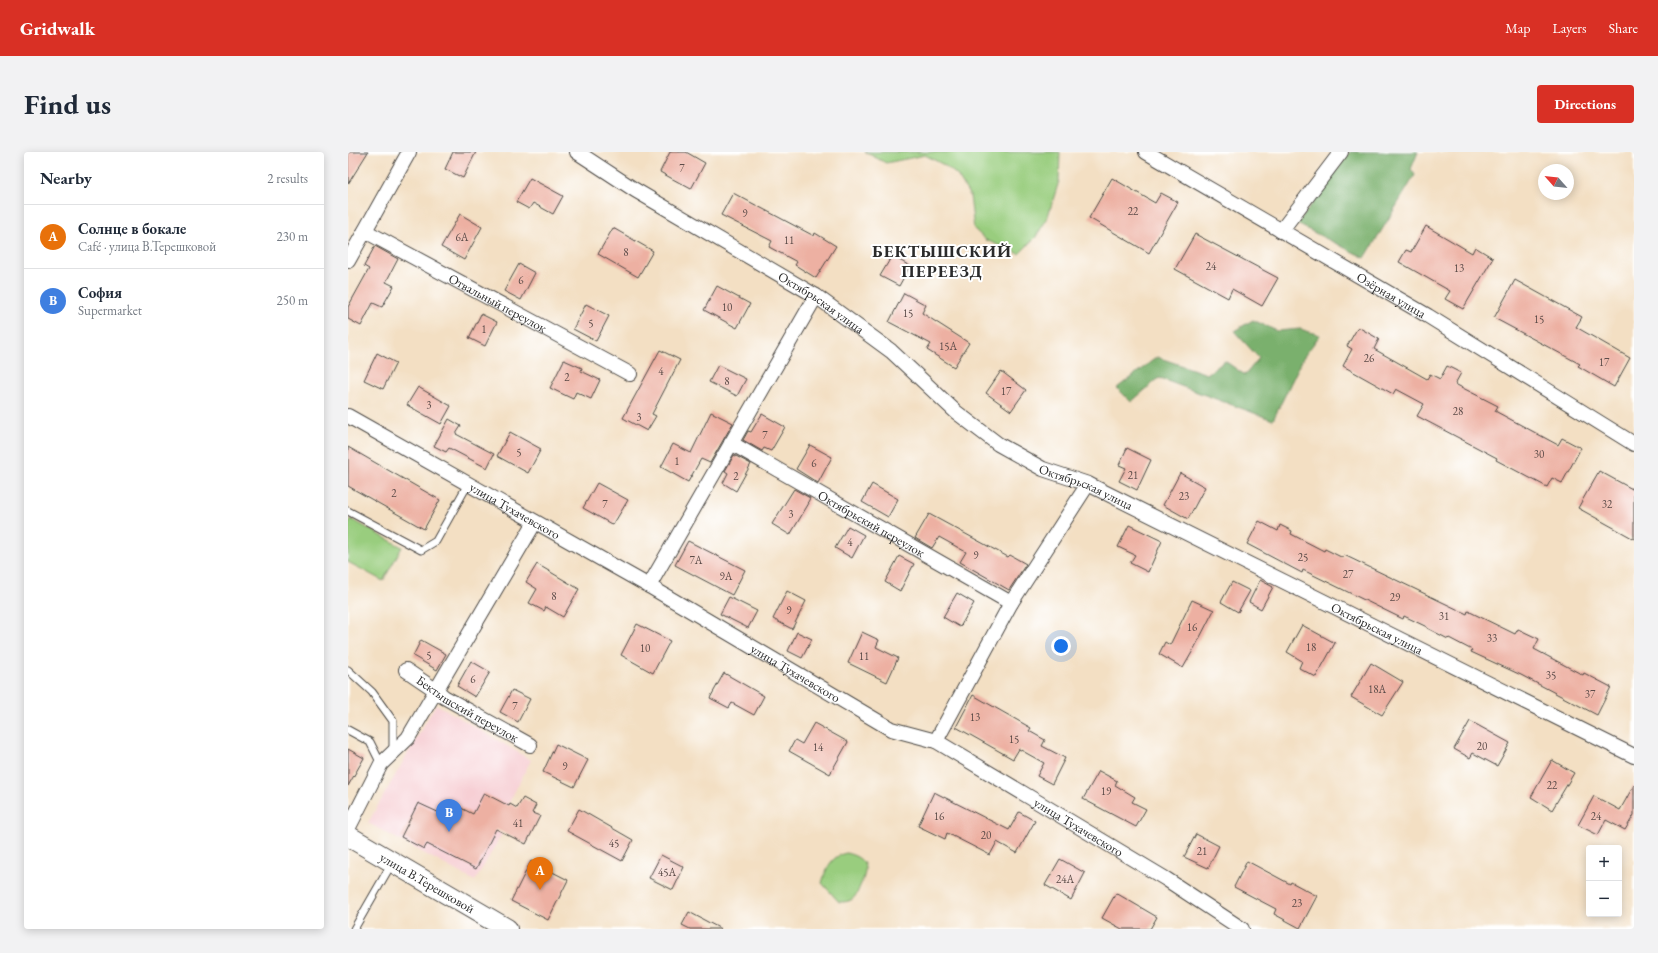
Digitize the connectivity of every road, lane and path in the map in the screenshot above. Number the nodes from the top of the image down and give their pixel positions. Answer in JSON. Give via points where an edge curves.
{"nodes":[{"id":1,"x":409,"y":152,"type":"edge"},
{"id":2,"x":577,"y":152,"type":"edge"},
{"id":3,"x":1146,"y":152,"type":"edge"},
{"id":4,"x":1341,"y":152,"type":"edge"},
{"id":5,"x":365,"y":231,"type":"junction"},
{"id":6,"x":1281,"y":231,"type":"junction"},
{"id":7,"x":348,"y":261,"type":"edge"},
{"id":8,"x":816,"y":296,"type":"junction"},
{"id":9,"x":630,"y":374,"type":"dead end"},
{"id":10,"x":348,"y":416,"type":"edge"},
{"id":11,"x":731,"y":443,"type":"junction"},
{"id":12,"x":1634,"y":444,"type":"edge"},
{"id":13,"x":468,"y":484,"type":"junction"},
{"id":14,"x":1088,"y":484,"type":"junction"},
{"id":15,"x":348,"y":511,"type":"edge"},
{"id":16,"x":535,"y":522,"type":"junction"},
{"id":17,"x":648,"y":586,"type":"junction"},
{"id":18,"x":1011,"y":603,"type":"junction"},
{"id":19,"x":348,"y":670,"type":"edge"},
{"id":20,"x":406,"y":670,"type":"dead end"},
{"id":21,"x":437,"y":690,"type":"junction"},
{"id":22,"x":348,"y":730,"type":"edge"},
{"id":23,"x":936,"y":741,"type":"junction"},
{"id":24,"x":530,"y":745,"type":"dead end"},
{"id":25,"x":392,"y":752,"type":"junction"},
{"id":26,"x":1634,"y":756,"type":"edge"},
{"id":27,"x":381,"y":764,"type":"junction"},
{"id":28,"x":348,"y":829,"type":"edge"},
{"id":29,"x":348,"y":836,"type":"edge"},
{"id":30,"x":392,"y":862,"type":"junction"},
{"id":31,"x":354,"y":929,"type":"edge"},
{"id":32,"x":507,"y":929,"type":"edge"},
{"id":33,"x":1242,"y":929,"type":"edge"}],
"edges":[{"from":1,"to":5,"type":"street"},
{"from":2,"to":8,"type":"street","name":"Октябрьская улица","via":[[635,190]]},
{"from":3,"to":6,"type":"street","name":"Озёрная улица"},
{"from":4,"to":6,"type":"street"},
{"from":5,"to":7,"type":"street"},
{"from":5,"to":9,"type":"street","name":"Отвальный переулок"},
{"from":6,"to":12,"type":"street","name":"Озёрная улица","via":[[1428,316]]},
{"from":8,"to":11,"type":"street"},
{"from":8,"to":14,"type":"street","name":"Октябрьская улица","via":[[891,351],[956,412],[998,444],[1043,469]]},
{"from":10,"to":13,"type":"street","name":"улица Тухачевского"},
{"from":11,"to":17,"type":"street"},
{"from":11,"to":18,"type":"street","name":"Октябрьский переулок"},
{"from":13,"to":15,"type":"lane","via":[[436,541],[421,550]]},
{"from":13,"to":16,"type":"street","name":"улица Тухачевского"},
{"from":14,"to":18,"type":"street"},
{"from":14,"to":26,"type":"street","name":"Октябрьская улица"},
{"from":16,"to":17,"type":"street","name":"улица Тухачевского"},
{"from":16,"to":21,"type":"street"},
{"from":17,"to":23,"type":"street","name":"улица Тухачевского","via":[[891,729]]},
{"from":18,"to":23,"type":"street"},
{"from":19,"to":25,"type":"lane","via":[[372,692],[393,721]]},
{"from":20,"to":21,"type":"street","name":"Бектышский переулок"},
{"from":21,"to":24,"type":"street","name":"Бектышский переулок","via":[[444,697]]},
{"from":21,"to":25,"type":"street","via":[[408,738]]},
{"from":22,"to":27,"type":"lane","via":[[370,742]]},
{"from":23,"to":33,"type":"street","name":"улица Тухачевского"},
{"from":25,"to":27,"type":"street"},
{"from":27,"to":28,"type":"street"},
{"from":29,"to":30,"type":"main road","name":"улица В.Терешковой"},
{"from":30,"to":31,"type":"lane"},
{"from":30,"to":32,"type":"main road","name":"улица В.Терешковой"}]}
